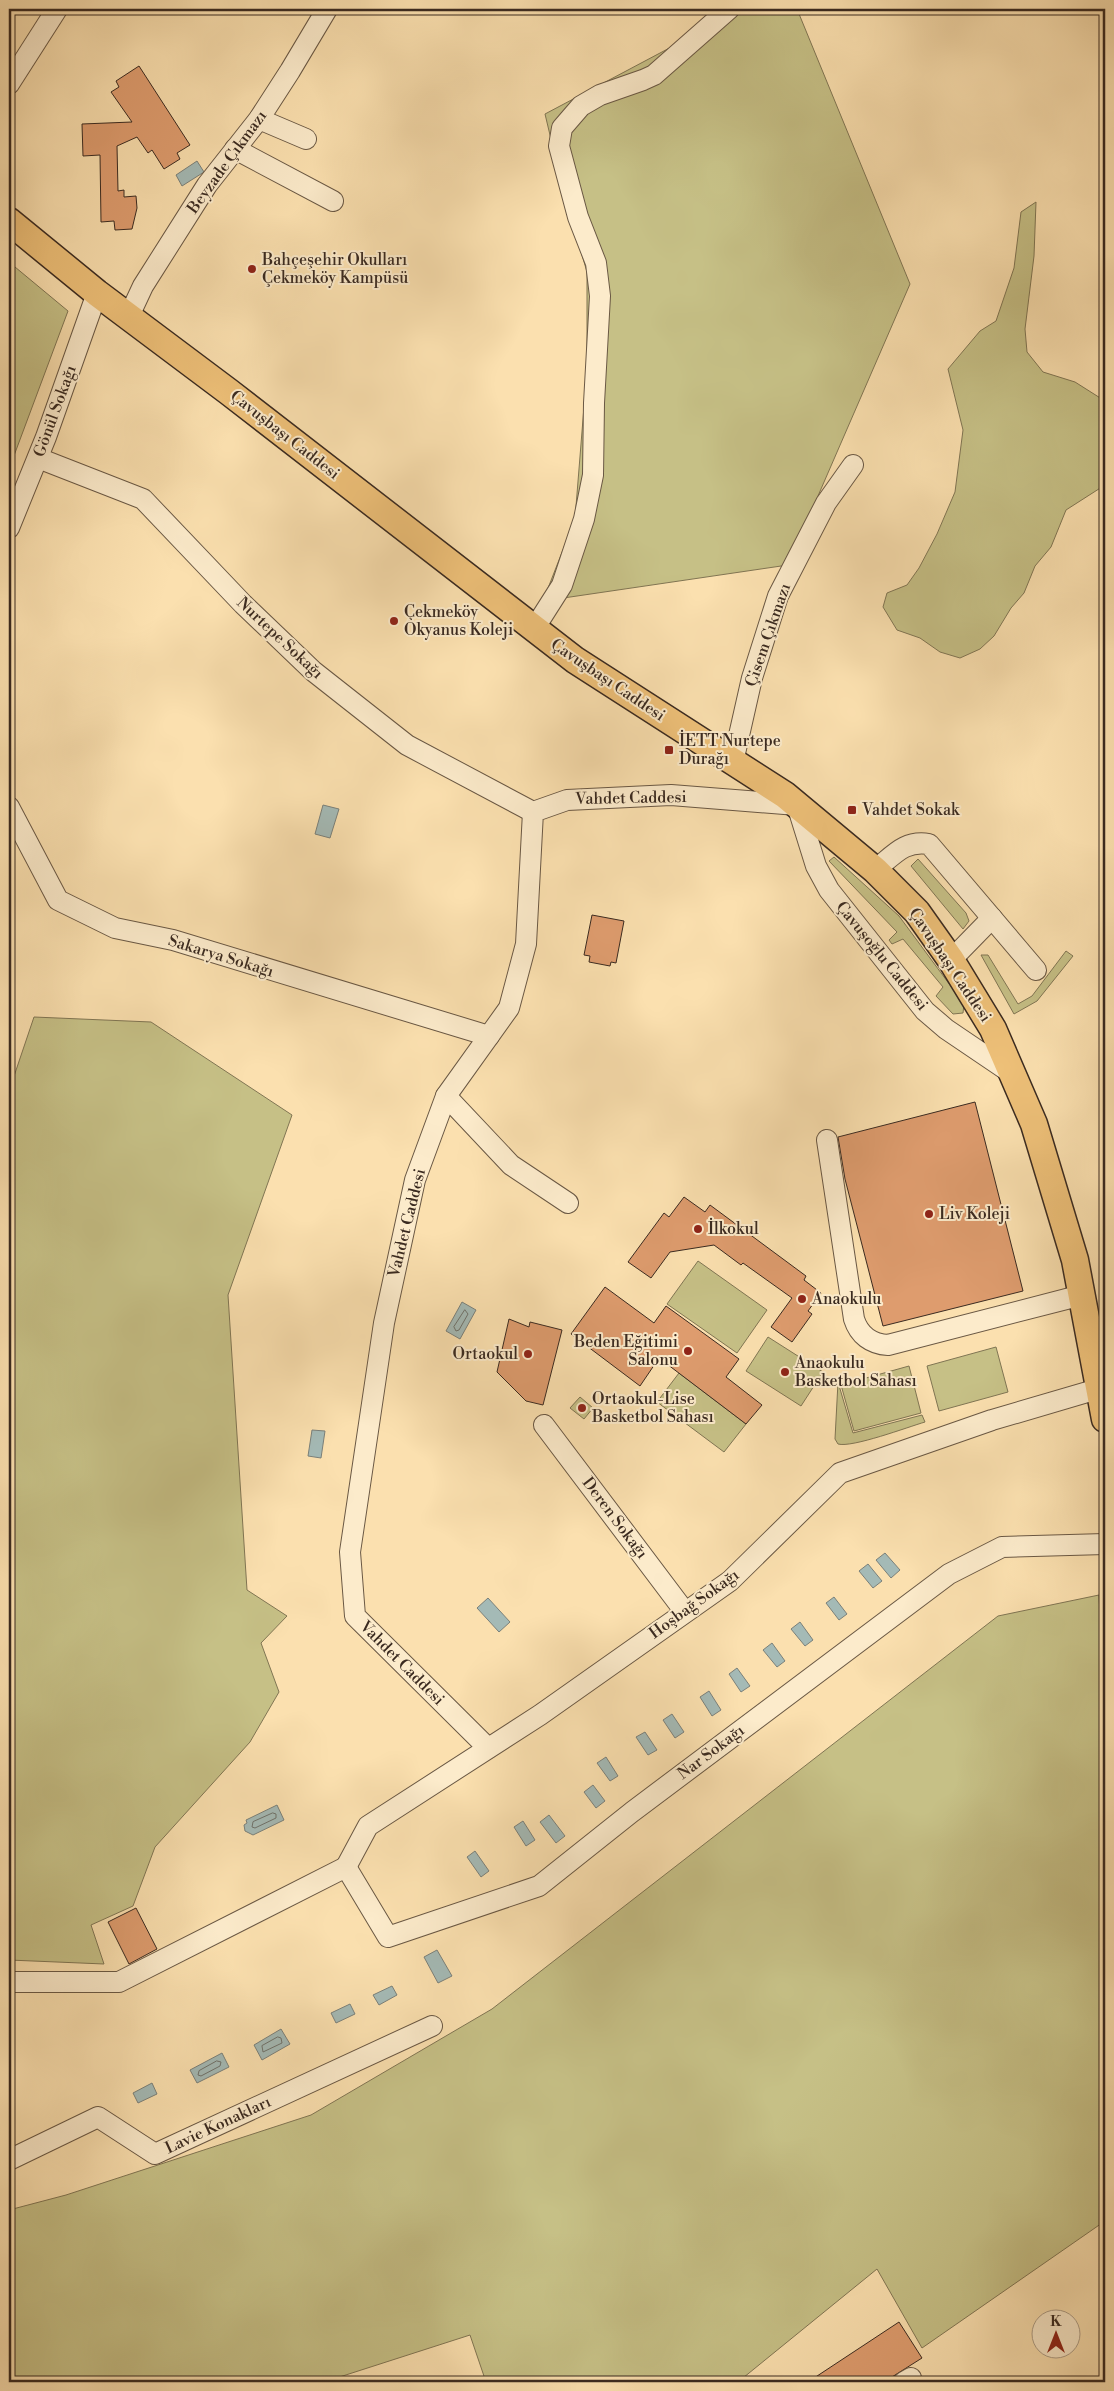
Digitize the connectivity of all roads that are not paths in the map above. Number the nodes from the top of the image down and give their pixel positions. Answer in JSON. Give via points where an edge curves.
{"nodes":[{"id":1,"x":56,"y":9,"type":"edge"},
{"id":2,"x":327,"y":9,"type":"edge"},
{"id":3,"x":729,"y":9,"type":"edge"},
{"id":4,"x":9,"y":84,"type":"edge"},
{"id":5,"x":259,"y":119,"type":"junction"},
{"id":6,"x":306,"y":139,"type":"dead end"},
{"id":7,"x":235,"y":149,"type":"junction"},
{"id":8,"x":333,"y":201,"type":"dead end"},
{"id":9,"x":9,"y":221,"type":"edge"},
{"id":10,"x":97,"y":292,"type":"junction"},
{"id":11,"x":129,"y":316,"type":"junction"},
{"id":12,"x":38,"y":458,"type":"junction"},
{"id":13,"x":853,"y":465,"type":"dead end"},
{"id":14,"x":9,"y":528,"type":"edge"},
{"id":15,"x":534,"y":629,"type":"junction"},
{"id":16,"x":733,"y":762,"type":"junction"},
{"id":17,"x":796,"y":805,"type":"junction"},
{"id":18,"x":9,"y":807,"type":"edge"},
{"id":19,"x":533,"y":812,"type":"junction"},
{"id":20,"x":876,"y":870,"type":"junction"},
{"id":21,"x":992,"y":918,"type":"junction"},
{"id":22,"x":951,"y":960,"type":"junction"},
{"id":23,"x":1036,"y":970,"type":"dead end"},
{"id":24,"x":489,"y":1036,"type":"junction"},
{"id":25,"x":1012,"y":1073,"type":"junction"},
{"id":26,"x":446,"y":1096,"type":"junction"},
{"id":27,"x":827,"y":1140,"type":"dead end"},
{"id":28,"x":568,"y":1203,"type":"dead end"},
{"id":29,"x":1082,"y":1295,"type":"junction"},
{"id":30,"x":1101,"y":1388,"type":"junction"},
{"id":31,"x":1105,"y":1419,"type":"edge"},
{"id":32,"x":544,"y":1425,"type":"dead end"},
{"id":33,"x":1105,"y":1544,"type":"edge"},
{"id":34,"x":685,"y":1612,"type":"junction"},
{"id":35,"x":488,"y":1748,"type":"junction"},
{"id":36,"x":346,"y":1867,"type":"junction"},
{"id":37,"x":9,"y":1982,"type":"edge"},
{"id":38,"x":432,"y":2026,"type":"dead end"},
{"id":39,"x":9,"y":2160,"type":"edge"}],
"edges":[{"from":1,"to":4,"type":"street"},
{"from":2,"to":5,"type":"street","name":"Beyzade Çıkmazı"},
{"from":3,"to":15,"type":"street","via":[[654,74],[581,106],[562,128],[559,146],[578,217],[596,263],[600,296],[593,475],[584,519],[562,585]]},
{"from":5,"to":6,"type":"street"},
{"from":5,"to":7,"type":"street","name":"Beyzade Çıkmazı"},
{"from":7,"to":8,"type":"street"},
{"from":7,"to":11,"type":"street","name":"Beyzade Çıkmazı","via":[[207,185],[143,286]]},
{"from":9,"to":10,"type":"main road","name":"Çavuşbaşı Caddesi"},
{"from":10,"to":11,"type":"main road","name":"Çavuşbaşı Caddesi"},
{"from":10,"to":12,"type":"street","name":"Gönül Sokağı"},
{"from":11,"to":15,"type":"main road","name":"Çavuşbaşı Caddesi"},
{"from":12,"to":14,"type":"street","name":"Gönül Sokağı"},
{"from":12,"to":19,"type":"street","name":"Nurtepe Sokağı","via":[[143,499],[243,604],[313,670],[407,745]]},
{"from":13,"to":16,"type":"street","name":"Çisem Çıkmazı","via":[[826,503],[778,596],[752,678]]},
{"from":15,"to":16,"type":"main road","name":"Çavuşbaşı Caddesi","via":[[575,660]]},
{"from":16,"to":17,"type":"main road","name":"Çavuşbaşı Caddesi"},
{"from":17,"to":19,"type":"street","name":"Vahdet Caddesi","via":[[672,795],[567,800]]},
{"from":17,"to":20,"type":"main road","name":"Çavuşbaşı Caddesi"},
{"from":17,"to":25,"type":"street","name":"Çavuşoğlu Caddesi","via":[[816,866],[829,890],[925,1011]]},
{"from":18,"to":24,"type":"street","name":"Sakarya Sokağı","via":[[58,900],[115,928],[173,940]]},
{"from":19,"to":24,"type":"street","name":"Vahdet Caddesi","via":[[526,944],[509,1008]]},
{"from":20,"to":21,"type":"street","via":[[905,845],[929,844]]},
{"from":20,"to":22,"type":"main road","name":"Çavuşbaşı Caddesi","via":[[917,912]]},
{"from":21,"to":22,"type":"street"},
{"from":21,"to":23,"type":"street"},
{"from":22,"to":25,"type":"main road","name":"Çavuşbaşı Caddesi","via":[[993,1029]]},
{"from":24,"to":26,"type":"street","name":"Vahdet Caddesi"},
{"from":25,"to":29,"type":"main road","name":"Çavuşbaşı Caddesi","via":[[1034,1124],[1075,1260]]},
{"from":26,"to":28,"type":"street","via":[[511,1165]]},
{"from":26,"to":35,"type":"street","name":"Vahdet Caddesi","via":[[415,1180],[386,1313],[350,1552],[354,1616]]},
{"from":27,"to":29,"type":"street","via":[[854,1319],[868,1340],[888,1345]]},
{"from":29,"to":30,"type":"main road","name":"Çavuşbaşı Caddesi"},
{"from":30,"to":31,"type":"main road","name":"Çavuşbaşı Caddesi"},
{"from":30,"to":34,"type":"street","name":"Hoşbağ Sokağı","via":[[992,1420],[840,1473],[730,1580]]},
{"from":32,"to":34,"type":"street","name":"Deren Sokağı"},
{"from":33,"to":36,"type":"street","name":"Nar Sokağı","via":[[1002,1547],[949,1574],[632,1812],[539,1886],[388,1937]]},
{"from":34,"to":35,"type":"street","name":"Hoşbağ Sokağı"},
{"from":35,"to":36,"type":"street","name":"Hoşbağ Sokağı","via":[[368,1826]]},
{"from":36,"to":37,"type":"street","via":[[119,1982]]},
{"from":38,"to":39,"type":"street","name":"Lavie Konakları","via":[[155,2154],[98,2116]]}]}
